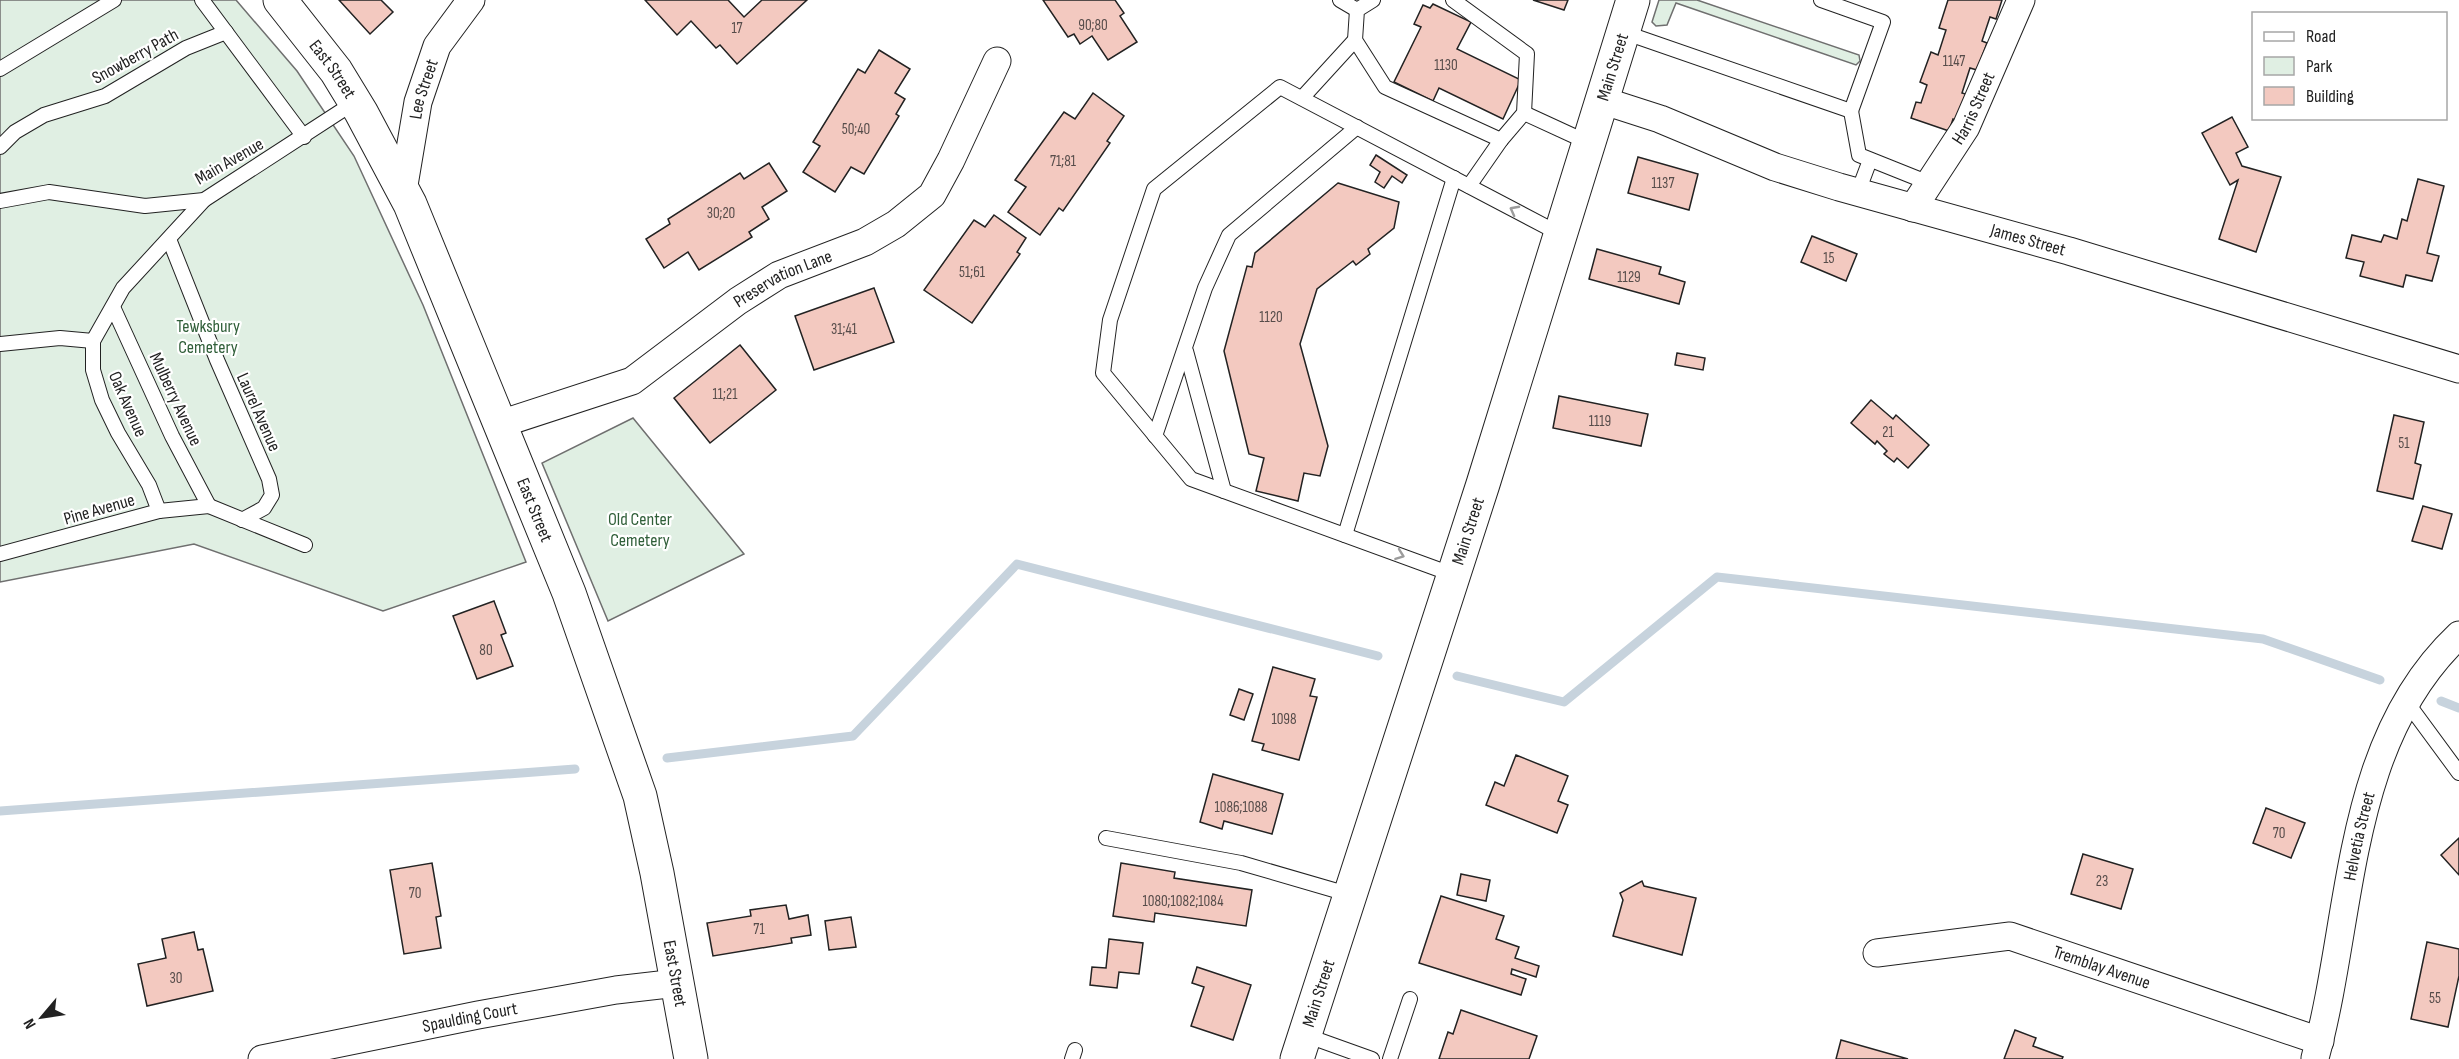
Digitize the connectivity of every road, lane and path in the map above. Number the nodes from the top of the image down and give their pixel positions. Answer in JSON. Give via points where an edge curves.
{"nodes":[{"id":1,"x":114,"y":0,"type":"edge"},
{"id":2,"x":202,"y":0,"type":"edge"},
{"id":3,"x":280,"y":0,"type":"edge"},
{"id":4,"x":471,"y":0,"type":"edge"},
{"id":5,"x":1340,"y":0,"type":"edge"},
{"id":6,"x":1373,"y":0,"type":"edge"},
{"id":7,"x":1453,"y":0,"type":"edge"},
{"id":8,"x":1633,"y":0,"type":"edge"},
{"id":9,"x":1821,"y":0,"type":"edge"},
{"id":10,"x":2021,"y":0,"type":"edge"},
{"id":11,"x":1357,"y":10,"type":"junction"},
{"id":12,"x":226,"y":32,"type":"junction"},
{"id":13,"x":1623,"y":32,"type":"junction"},
{"id":14,"x":1355,"y":40,"type":"junction"},
{"id":15,"x":997,"y":61,"type":"dead end"},
{"id":16,"x":0,"y":69,"type":"edge"},
{"id":17,"x":1302,"y":98,"type":"junction"},
{"id":18,"x":1601,"y":100,"type":"junction"},
{"id":19,"x":355,"y":102,"type":"junction"},
{"id":20,"x":1851,"y":111,"type":"junction"},
{"id":21,"x":1524,"y":113,"type":"junction"},
{"id":22,"x":1357,"y":127,"type":"junction"},
{"id":23,"x":304,"y":137,"type":"junction"},
{"id":24,"x":1501,"y":140,"type":"junction"},
{"id":25,"x":1587,"y":142,"type":"junction"},
{"id":26,"x":0,"y":147,"type":"edge"},
{"id":27,"x":1870,"y":160,"type":"junction"},
{"id":28,"x":1454,"y":178,"type":"junction"},
{"id":29,"x":1929,"y":183,"type":"junction"},
{"id":30,"x":1469,"y":186,"type":"junction"},
{"id":31,"x":403,"y":191,"type":"junction"},
{"id":32,"x":1858,"y":192,"type":"junction"},
{"id":33,"x":204,"y":200,"type":"junction"},
{"id":34,"x":0,"y":201,"type":"edge"},
{"id":35,"x":1913,"y":207,"type":"junction"},
{"id":36,"x":1560,"y":234,"type":"junction"},
{"id":37,"x":169,"y":239,"type":"junction"},
{"id":38,"x":112,"y":307,"type":"junction"},
{"id":39,"x":93,"y":341,"type":"junction"},
{"id":40,"x":0,"y":344,"type":"edge"},
{"id":41,"x":1186,"y":351,"type":"junction"},
{"id":42,"x":2459,"y":369,"type":"edge"},
{"id":43,"x":500,"y":424,"type":"junction"},
{"id":44,"x":1155,"y":436,"type":"junction"},
{"id":45,"x":1224,"y":490,"type":"junction"},
{"id":46,"x":209,"y":506,"type":"junction"},
{"id":47,"x":159,"y":511,"type":"junction"},
{"id":48,"x":242,"y":520,"type":"junction"},
{"id":49,"x":1345,"y":535,"type":"junction"},
{"id":50,"x":305,"y":545,"type":"dead end"},
{"id":51,"x":0,"y":554,"type":"edge"},
{"id":52,"x":1454,"y":575,"type":"junction"},
{"id":53,"x":2459,"y":635,"type":"edge"},
{"id":54,"x":2406,"y":701,"type":"junction"},
{"id":55,"x":2459,"y":773,"type":"edge"},
{"id":56,"x":1106,"y":838,"type":"dead end"},
{"id":57,"x":1351,"y":895,"type":"junction"},
{"id":58,"x":1877,"y":953,"type":"dead end"},
{"id":59,"x":677,"y":983,"type":"junction"},
{"id":60,"x":1410,"y":999,"type":"dead end"},
{"id":61,"x":1301,"y":1047,"type":"edge"},
{"id":62,"x":2317,"y":1050,"type":"edge"},
{"id":63,"x":262,"y":1059,"type":"edge"},
{"id":64,"x":691,"y":1059,"type":"edge"},
{"id":65,"x":1372,"y":1059,"type":"edge"},
{"id":66,"x":1390,"y":1059,"type":"edge"}],
"edges":[{"from":1,"to":16,"type":"lane"},
{"from":2,"to":12,"type":"lane"},
{"from":3,"to":19,"type":"main road","name":"East Street","via":[[336,71]]},
{"from":4,"to":31,"type":"street","name":"Lee Street","via":[[437,46],[418,102]]},
{"from":5,"to":11,"type":"lane"},
{"from":6,"to":11,"type":"lane"},
{"from":7,"to":21,"type":"lane","via":[[1527,54]]},
{"from":8,"to":13,"type":"main road","name":"Main Street"},
{"from":9,"to":20,"type":"lane","via":[[1883,22]]},
{"from":10,"to":29,"type":"street","name":"Harris Street","via":[[1966,127]]},
{"from":11,"to":14,"type":"lane"},
{"from":12,"to":23,"type":"lane"},
{"from":12,"to":26,"type":"lane","name":"Snowberry Path","via":[[186,48],[105,96],[44,115],[15,132]]},
{"from":13,"to":18,"type":"main road","name":"Main Street"},
{"from":13,"to":20,"type":"lane"},
{"from":14,"to":17,"type":"lane"},
{"from":14,"to":24,"type":"lane","via":[[1385,87]]},
{"from":15,"to":43,"type":"street","name":"Preservation Lane","via":[[932,195],[896,224],[865,242],[779,274],[632,381]]},
{"from":17,"to":22,"type":"lane"},
{"from":17,"to":44,"type":"lane","via":[[1280,87],[1154,189],[1110,320],[1103,373]]},
{"from":18,"to":25,"type":"main road","name":"Main Street"},
{"from":18,"to":32,"type":"street","name":"James Street","via":[[1660,119],[1775,167]]},
{"from":19,"to":23,"type":"lane","name":"Main Avenue"},
{"from":19,"to":31,"type":"main road","name":"East Street"},
{"from":20,"to":27,"type":"lane","via":[[1859,155]]},
{"from":21,"to":24,"type":"lane"},
{"from":21,"to":25,"type":"lane"},
{"from":22,"to":28,"type":"lane"},
{"from":22,"to":41,"type":"lane","via":[[1229,235],[1205,288]]},
{"from":23,"to":33,"type":"lane","name":"Main Avenue"},
{"from":24,"to":30,"type":"lane"},
{"from":25,"to":36,"type":"main road","name":"Main Street"},
{"from":27,"to":29,"type":"lane"},
{"from":27,"to":32,"type":"lane"},
{"from":28,"to":30,"type":"lane"},
{"from":28,"to":49,"type":"lane"},
{"from":29,"to":35,"type":"street","name":"Harris Street"},
{"from":36,"to":30,"type":"lane","one_way":true},
{"from":31,"to":43,"type":"main road","name":"East Street"},
{"from":32,"to":35,"type":"street","name":"James Street"},
{"from":33,"to":34,"type":"lane","name":"Main Avenue","via":[[145,206],[49,192]]},
{"from":33,"to":37,"type":"lane","name":"Oak Avenue"},
{"from":35,"to":42,"type":"street","name":"James Street"},
{"from":36,"to":52,"type":"main road","name":"Main Street"},
{"from":37,"to":38,"type":"lane","name":"Oak Avenue","via":[[123,288]]},
{"from":37,"to":48,"type":"lane","name":"Laurel Avenue","via":[[268,479],[272,495],[264,508]]},
{"from":38,"to":39,"type":"lane","name":"Oak Avenue"},
{"from":38,"to":46,"type":"lane","name":"Mulberry Avenue"},
{"from":39,"to":40,"type":"lane","via":[[60,338]]},
{"from":39,"to":47,"type":"lane","name":"Oak Avenue","via":[[93,370],[102,400]]},
{"from":41,"to":44,"type":"lane"},
{"from":41,"to":45,"type":"lane"},
{"from":43,"to":59,"type":"main road","name":"East Street","via":[[570,593],[640,796]]},
{"from":44,"to":45,"type":"lane","via":[[1191,478]]},
{"from":45,"to":49,"type":"lane"},
{"from":46,"to":47,"type":"lane","name":"Pine Avenue"},
{"from":46,"to":48,"type":"lane"},
{"from":47,"to":51,"type":"lane","name":"Pine Avenue"},
{"from":48,"to":50,"type":"lane"},
{"from":49,"to":52,"type":"lane","one_way":true},
{"from":52,"to":57,"type":"main road","name":"Main Street"},
{"from":53,"to":54,"type":"street","name":"Helvetia Street","via":[[2425,672]]},
{"from":54,"to":55,"type":"lane"},
{"from":54,"to":62,"type":"street","name":"Helvetia Street","via":[[2375,770]]},
{"from":56,"to":57,"type":"lane","via":[[1241,863]]},
{"from":57,"to":61,"type":"main road","name":"Main Street"},
{"from":58,"to":62,"type":"street","name":"Tremblay Avenue","via":[[2010,936]]},
{"from":59,"to":63,"type":"street","name":"Spaulding Court","via":[[501,1011]]},
{"from":59,"to":64,"type":"main road","name":"East Street"},
{"from":60,"to":66,"type":"lane"},
{"from":61,"to":65,"type":"lane"}]}
